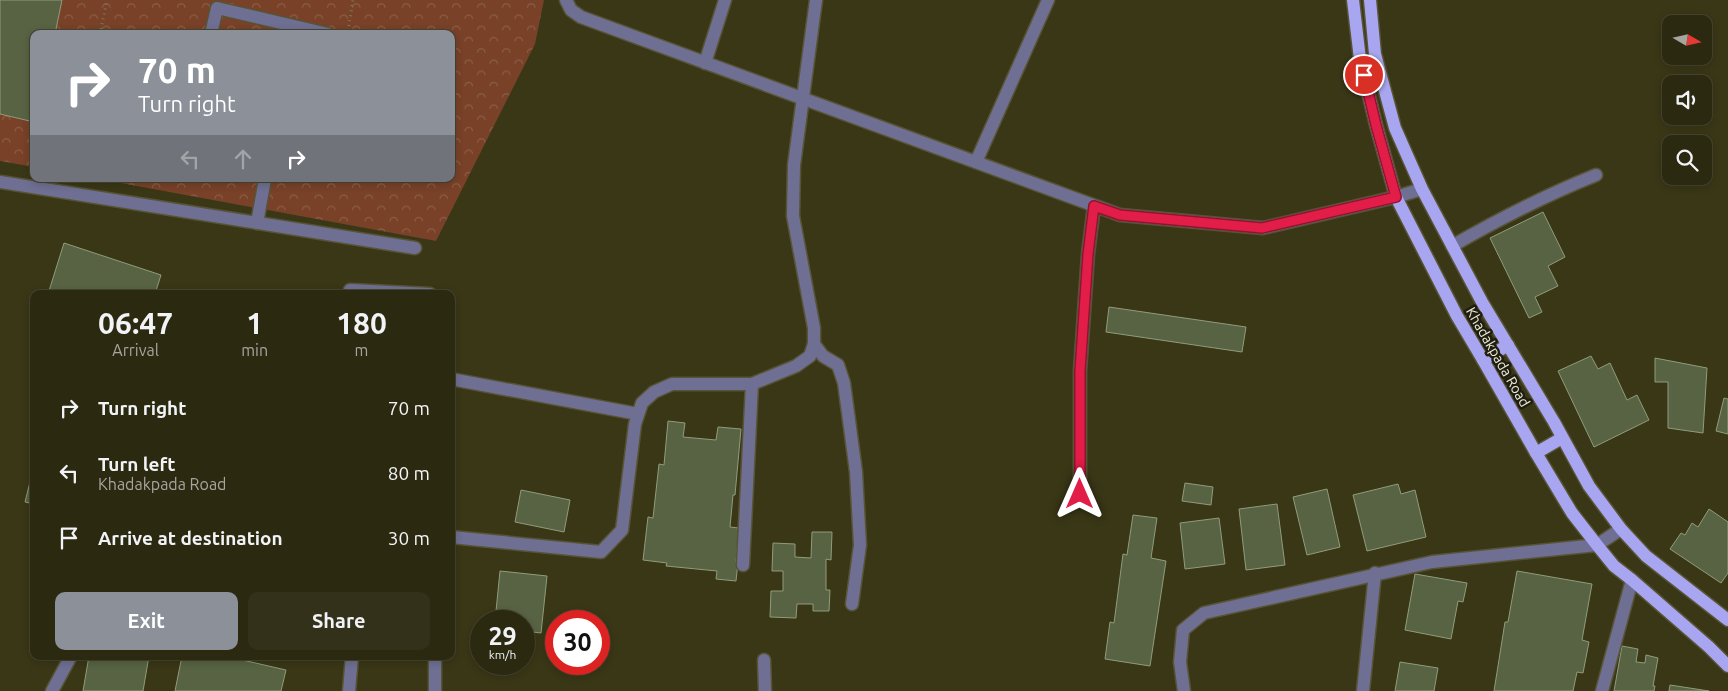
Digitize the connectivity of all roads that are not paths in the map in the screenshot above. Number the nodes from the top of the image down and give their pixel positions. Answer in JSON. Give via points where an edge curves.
{"nodes":[{"id":1,"x":566,"y":0,"type":"edge"},
{"id":2,"x":725,"y":0,"type":"edge"},
{"id":3,"x":816,"y":0,"type":"edge"},
{"id":4,"x":1048,"y":0,"type":"edge"},
{"id":5,"x":1353,"y":0,"type":"edge"},
{"id":6,"x":1370,"y":0,"type":"edge"},
{"id":7,"x":213,"y":30,"type":"edge"},
{"id":8,"x":311,"y":30,"type":"edge"},
{"id":9,"x":705,"y":63,"type":"junction"},
{"id":10,"x":803,"y":99,"type":"junction"},
{"id":11,"x":976,"y":162,"type":"junction"},
{"id":12,"x":1596,"y":174,"type":"dead end"},
{"id":13,"x":0,"y":182,"type":"edge"},
{"id":14,"x":264,"y":182,"type":"edge"},
{"id":15,"x":1422,"y":189,"type":"junction"},
{"id":16,"x":1396,"y":197,"type":"junction"},
{"id":17,"x":1094,"y":206,"type":"junction"},
{"id":18,"x":257,"y":223,"type":"junction"},
{"id":19,"x":1452,"y":246,"type":"junction"},
{"id":20,"x":415,"y":248,"type":"dead end"},
{"id":21,"x":814,"y":344,"type":"junction"},
{"id":22,"x":1508,"y":345,"type":"junction"},
{"id":23,"x":1483,"y":360,"type":"junction"},
{"id":24,"x":455,"y":380,"type":"edge"},
{"id":25,"x":752,"y":384,"type":"junction"},
{"id":26,"x":638,"y":414,"type":"junction"},
{"id":27,"x":1562,"y":438,"type":"junction"},
{"id":28,"x":1536,"y":454,"type":"junction"},
{"id":29,"x":1080,"y":494,"type":"dead end"},
{"id":30,"x":1621,"y":529,"type":"junction"},
{"id":31,"x":455,"y":537,"type":"edge"},
{"id":32,"x":1597,"y":545,"type":"junction"},
{"id":33,"x":744,"y":565,"type":"dead end"},
{"id":34,"x":1375,"y":573,"type":"junction"},
{"id":35,"x":1632,"y":580,"type":"junction"},
{"id":36,"x":852,"y":604,"type":"dead end"},
{"id":37,"x":1728,"y":620,"type":"edge"},
{"id":38,"x":69,"y":660,"type":"edge"},
{"id":39,"x":352,"y":660,"type":"edge"},
{"id":40,"x":435,"y":660,"type":"edge"},
{"id":41,"x":764,"y":660,"type":"dead end"},
{"id":42,"x":1728,"y":666,"type":"edge"},
{"id":43,"x":52,"y":691,"type":"edge"},
{"id":44,"x":349,"y":691,"type":"edge"},
{"id":45,"x":435,"y":691,"type":"edge"},
{"id":46,"x":765,"y":691,"type":"edge"},
{"id":47,"x":1184,"y":691,"type":"edge"},
{"id":48,"x":1363,"y":691,"type":"edge"},
{"id":49,"x":1602,"y":691,"type":"edge"}],
"edges":[{"from":1,"to":9,"type":"street","via":[[571,10],[581,18]]},
{"from":2,"to":9,"type":"street"},
{"from":3,"to":10,"type":"street"},
{"from":4,"to":11,"type":"street"},
{"from":5,"to":16,"type":"main road","name":"Khadakpada Road","via":[[1360,59]]},
{"from":6,"to":15,"type":"main road","name":"Khadakpada Road","via":[[1375,54],[1395,128]]},
{"from":7,"to":8,"type":"street","via":[[217,8]]},
{"from":9,"to":10,"type":"street"},
{"from":10,"to":11,"type":"street"},
{"from":10,"to":21,"type":"street","via":[[794,165],[793,216],[814,328]]},
{"from":11,"to":17,"type":"street"},
{"from":12,"to":19,"type":"street","via":[[1504,217]]},
{"from":13,"to":18,"type":"street"},
{"from":14,"to":18,"type":"street"},
{"from":15,"to":16,"type":"street"},
{"from":15,"to":19,"type":"main road","name":"Khadakpada Road"},
{"from":16,"to":17,"type":"street","via":[[1262,228],[1120,215]]},
{"from":16,"to":23,"type":"main road","name":"Khadakpada Road"},
{"from":17,"to":29,"type":"street","via":[[1080,371]]},
{"from":18,"to":20,"type":"street"},
{"from":19,"to":22,"type":"main road","name":"Khadakpada Road"},
{"from":21,"to":25,"type":"street","via":[[810,356],[796,366]]},
{"from":21,"to":36,"type":"street","via":[[823,356],[838,365],[844,383],[856,472],[860,545]]},
{"from":22,"to":23,"type":"main road"},
{"from":22,"to":27,"type":"main road","name":"Khadakpada Road"},
{"from":23,"to":28,"type":"main road","name":"Khadakpada Road"},
{"from":24,"to":26,"type":"street"},
{"from":25,"to":26,"type":"street","via":[[672,384],[654,392],[642,403]]},
{"from":25,"to":33,"type":"street"},
{"from":26,"to":31,"type":"street","via":[[622,530],[601,552]]},
{"from":27,"to":28,"type":"main road"},
{"from":27,"to":30,"type":"main road","name":"Khadakpada Road","via":[[1588,486]]},
{"from":28,"to":32,"type":"main road","name":"Khadakpada Road","via":[[1572,513]]},
{"from":30,"to":32,"type":"street"},
{"from":30,"to":37,"type":"main road","name":"Khadakpada Road","via":[[1646,556]]},
{"from":32,"to":34,"type":"street","via":[[1432,562]]},
{"from":32,"to":35,"type":"main road","name":"Khadakpada Road","via":[[1614,566]]},
{"from":34,"to":47,"type":"street","via":[[1204,613],[1183,630],[1180,662]]},
{"from":34,"to":48,"type":"street"},
{"from":35,"to":42,"type":"main road","name":"Khadakpada Road"},
{"from":35,"to":49,"type":"street"},
{"from":38,"to":43,"type":"street"},
{"from":39,"to":44,"type":"street"},
{"from":40,"to":45,"type":"street"},
{"from":41,"to":46,"type":"street"}]}
